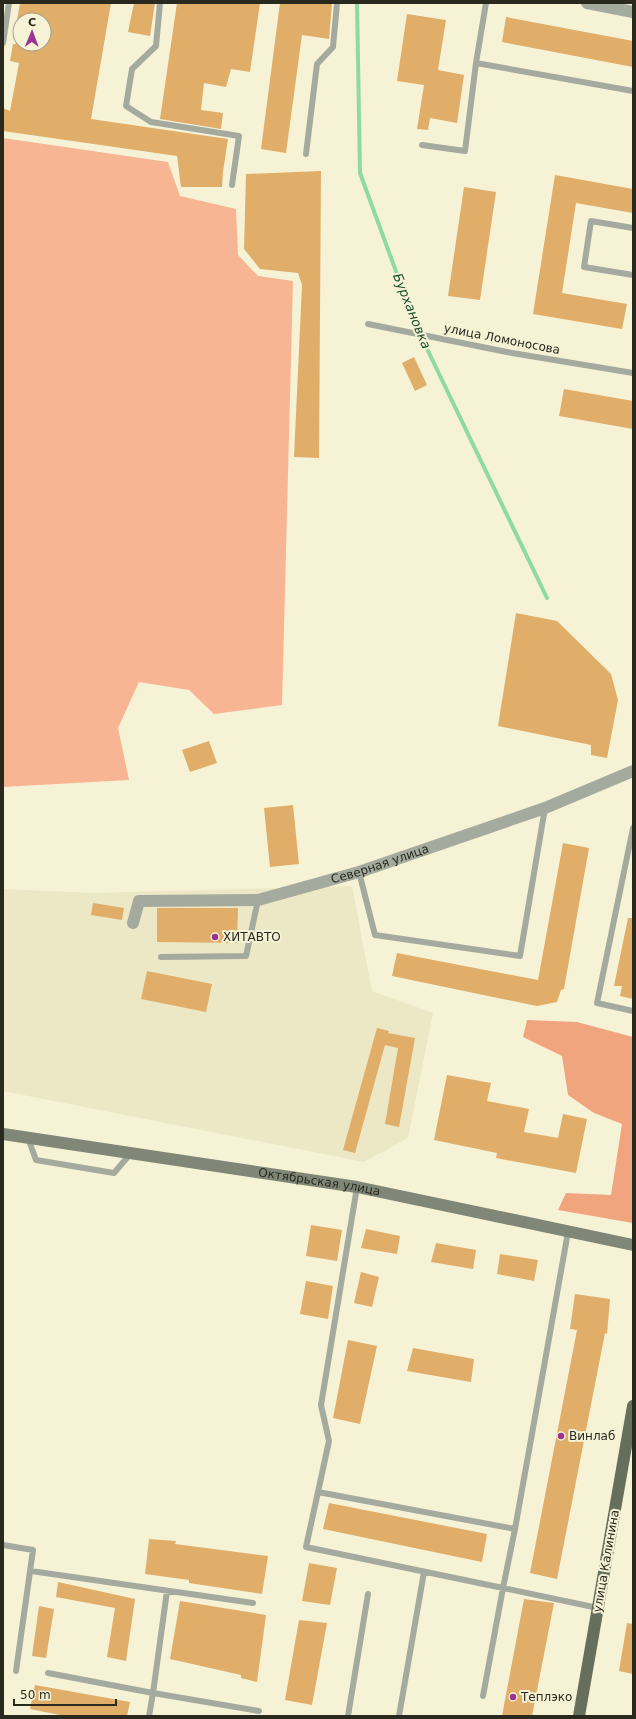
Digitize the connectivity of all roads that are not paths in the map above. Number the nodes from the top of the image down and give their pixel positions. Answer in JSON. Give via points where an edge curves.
{"nodes":[{"id":1,"x":9,"y":3,"type":"edge"},
{"id":2,"x":160,"y":3,"type":"edge"},
{"id":3,"x":337,"y":3,"type":"edge"},
{"id":4,"x":486,"y":3,"type":"edge"},
{"id":5,"x":587,"y":3,"type":"edge"},
{"id":6,"x":633,"y":12,"type":"edge"},
{"id":7,"x":3,"y":43,"type":"edge"},
{"id":8,"x":476,"y":63,"type":"junction"},
{"id":9,"x":633,"y":91,"type":"edge"},
{"id":10,"x":422,"y":145,"type":"dead end"},
{"id":11,"x":306,"y":154,"type":"dead end"},
{"id":12,"x":232,"y":186,"type":"dead end"},
{"id":13,"x":633,"y":228,"type":"edge"},
{"id":14,"x":633,"y":275,"type":"edge"},
{"id":15,"x":368,"y":324,"type":"dead end"},
{"id":16,"x":633,"y":372,"type":"edge"},
{"id":17,"x":633,"y":771,"type":"edge"},
{"id":18,"x":545,"y":808,"type":"junction"},
{"id":19,"x":633,"y":828,"type":"edge"},
{"id":20,"x":360,"y":872,"type":"junction"},
{"id":21,"x":258,"y":900,"type":"junction"},
{"id":22,"x":133,"y":923,"type":"dead end"},
{"id":23,"x":161,"y":957,"type":"dead end"},
{"id":24,"x":633,"y":1012,"type":"edge"},
{"id":25,"x":3,"y":1134,"type":"edge"},
{"id":26,"x":28,"y":1138,"type":"junction"},
{"id":27,"x":131,"y":1153,"type":"junction"},
{"id":28,"x":357,"y":1187,"type":"junction"},
{"id":29,"x":568,"y":1232,"type":"junction"},
{"id":30,"x":633,"y":1245,"type":"edge"},
{"id":31,"x":633,"y":1406,"type":"edge"},
{"id":32,"x":318,"y":1492,"type":"junction"},
{"id":33,"x":515,"y":1529,"type":"junction"},
{"id":34,"x":3,"y":1545,"type":"edge"},
{"id":35,"x":31,"y":1571,"type":"junction"},
{"id":36,"x":424,"y":1572,"type":"junction"},
{"id":37,"x":503,"y":1588,"type":"junction"},
{"id":38,"x":167,"y":1591,"type":"junction"},
{"id":39,"x":368,"y":1594,"type":"dead end"},
{"id":40,"x":253,"y":1603,"type":"dead end"},
{"id":41,"x":598,"y":1608,"type":"junction"},
{"id":42,"x":16,"y":1671,"type":"dead end"},
{"id":43,"x":48,"y":1673,"type":"dead end"},
{"id":44,"x":153,"y":1692,"type":"junction"},
{"id":45,"x":483,"y":1696,"type":"dead end"},
{"id":46,"x":259,"y":1711,"type":"dead end"},
{"id":47,"x":149,"y":1716,"type":"edge"},
{"id":48,"x":348,"y":1716,"type":"edge"},
{"id":49,"x":399,"y":1716,"type":"edge"},
{"id":50,"x":579,"y":1716,"type":"edge"}],
"edges":[{"from":1,"to":7,"type":"lane"},
{"from":2,"to":12,"type":"lane","via":[[156,46],[132,69],[126,106],[151,122],[239,136]]},
{"from":3,"to":11,"type":"lane","via":[[333,47],[317,64]]},
{"from":4,"to":8,"type":"lane"},
{"from":5,"to":6,"type":"street"},
{"from":8,"to":9,"type":"lane"},
{"from":8,"to":10,"type":"lane","via":[[465,151]]},
{"from":13,"to":14,"type":"lane","via":[[591,222],[584,267]]},
{"from":15,"to":16,"type":"lane","name":"улица Ломоносова","via":[[512,353]]},
{"from":17,"to":18,"type":"street","name":"Северная улица"},
{"from":18,"to":20,"type":"street","name":"Северная улица"},
{"from":18,"to":20,"type":"lane","via":[[520,956],[375,935]]},
{"from":19,"to":24,"type":"lane","via":[[597,1003]]},
{"from":20,"to":21,"type":"street","name":"Северная улица"},
{"from":21,"to":22,"type":"street","name":"Северная улица","via":[[139,901]]},
{"from":21,"to":23,"type":"lane","via":[[246,956]]},
{"from":25,"to":26,"type":"main road","name":"Октябрьская улица"},
{"from":26,"to":27,"type":"main road","name":"Октябрьская улица"},
{"from":26,"to":27,"type":"lane","via":[[36,1160],[114,1173]]},
{"from":27,"to":28,"type":"main road","name":"Октябрьская улица"},
{"from":28,"to":29,"type":"main road","name":"Октябрьская улица"},
{"from":28,"to":32,"type":"lane","via":[[321,1405],[329,1441]]},
{"from":29,"to":30,"type":"main road","name":"Октябрьская улица"},
{"from":29,"to":33,"type":"lane"},
{"from":31,"to":41,"type":"main road","name":"улица Калинина"},
{"from":32,"to":33,"type":"lane"},
{"from":32,"to":36,"type":"lane","via":[[306,1547]]},
{"from":33,"to":37,"type":"lane"},
{"from":34,"to":35,"type":"lane","via":[[33,1550]]},
{"from":35,"to":38,"type":"lane"},
{"from":35,"to":42,"type":"lane"},
{"from":36,"to":37,"type":"lane"},
{"from":36,"to":49,"type":"lane"},
{"from":37,"to":41,"type":"lane"},
{"from":37,"to":45,"type":"lane"},
{"from":38,"to":40,"type":"lane"},
{"from":38,"to":44,"type":"lane"},
{"from":39,"to":48,"type":"lane"},
{"from":41,"to":50,"type":"main road","name":"улица Калинина"},
{"from":43,"to":44,"type":"lane"},
{"from":44,"to":46,"type":"lane"},
{"from":44,"to":47,"type":"lane"}]}
